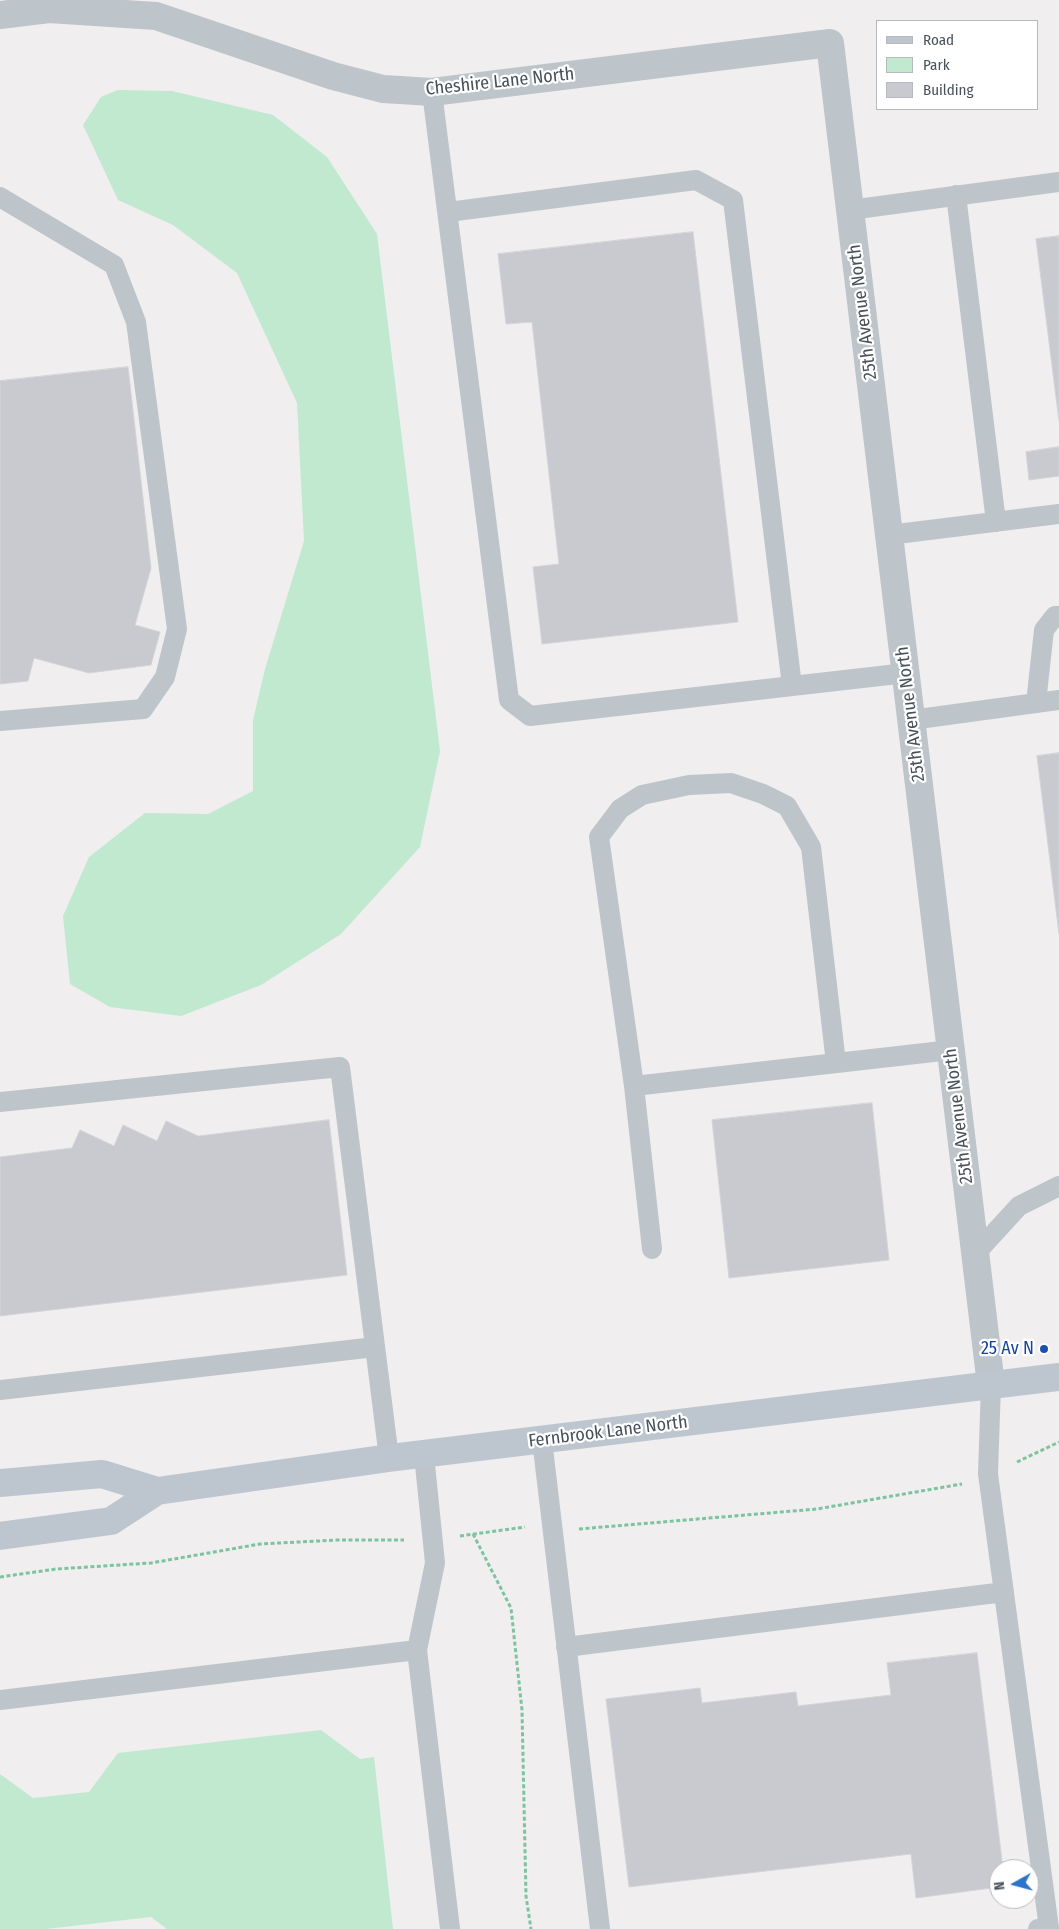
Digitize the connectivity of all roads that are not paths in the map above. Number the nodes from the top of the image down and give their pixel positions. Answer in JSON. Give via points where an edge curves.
{"nodes":[{"id":1,"x":0,"y":15,"type":"edge"},
{"id":2,"x":830,"y":43,"type":"joint"},
{"id":3,"x":432,"y":92,"type":"junction"},
{"id":4,"x":1059,"y":182,"type":"edge"},
{"id":5,"x":956,"y":195,"type":"junction"},
{"id":6,"x":0,"y":197,"type":"edge"},
{"id":7,"x":850,"y":210,"type":"junction"},
{"id":8,"x":448,"y":212,"type":"junction"},
{"id":9,"x":1059,"y":514,"type":"edge"},
{"id":10,"x":996,"y":522,"type":"junction"},
{"id":11,"x":889,"y":535,"type":"junction"},
{"id":12,"x":1059,"y":616,"type":"edge"},
{"id":13,"x":906,"y":673,"type":"junction"},
{"id":14,"x":792,"y":686,"type":"junction"},
{"id":15,"x":1059,"y":700,"type":"edge"},
{"id":16,"x":1036,"y":703,"type":"junction"},
{"id":17,"x":911,"y":720,"type":"junction"},
{"id":18,"x":0,"y":722,"type":"edge"},
{"id":19,"x":951,"y":1050,"type":"junction"},
{"id":20,"x":836,"y":1063,"type":"junction"},
{"id":21,"x":634,"y":1086,"type":"junction"},
{"id":22,"x":0,"y":1102,"type":"edge"},
{"id":23,"x":1059,"y":1186,"type":"edge"},
{"id":24,"x":652,"y":1248,"type":"dead end"},
{"id":25,"x":975,"y":1254,"type":"junction"},
{"id":26,"x":375,"y":1347,"type":"junction"},
{"id":27,"x":1059,"y":1377,"type":"edge"},
{"id":28,"x":991,"y":1385,"type":"junction"},
{"id":29,"x":0,"y":1390,"type":"edge"},
{"id":30,"x":542,"y":1440,"type":"junction"},
{"id":31,"x":424,"y":1455,"type":"junction"},
{"id":32,"x":389,"y":1458,"type":"junction"},
{"id":33,"x":0,"y":1483,"type":"edge"},
{"id":34,"x":158,"y":1491,"type":"junction"},
{"id":35,"x":0,"y":1536,"type":"edge"},
{"id":36,"x":1004,"y":1592,"type":"junction"},
{"id":37,"x":566,"y":1647,"type":"junction"},
{"id":38,"x":417,"y":1650,"type":"junction"},
{"id":39,"x":0,"y":1700,"type":"edge"},
{"id":40,"x":450,"y":1929,"type":"edge"},
{"id":41,"x":600,"y":1929,"type":"edge"},
{"id":42,"x":1045,"y":1929,"type":"edge"}],
"edges":[{"from":1,"to":3,"type":"street","name":"Cheshire Lane North","via":[[49,10],[156,16],[333,76],[383,89]]},
{"from":2,"to":3,"type":"street","name":"Cheshire Lane North"},
{"from":2,"to":7,"type":"street","name":"25th Avenue North"},
{"from":3,"to":8,"type":"lane"},
{"from":4,"to":5,"type":"lane"},
{"from":5,"to":7,"type":"lane"},
{"from":5,"to":10,"type":"lane"},
{"from":6,"to":18,"type":"lane","via":[[114,265],[136,322],[177,629],[165,677],[143,709]]},
{"from":7,"to":11,"type":"street","name":"25th Avenue North"},
{"from":8,"to":14,"type":"lane","via":[[696,180],[733,200]]},
{"from":8,"to":14,"type":"lane","via":[[509,700],[530,716]]},
{"from":9,"to":10,"type":"lane"},
{"from":10,"to":11,"type":"lane"},
{"from":11,"to":13,"type":"street","name":"25th Avenue North"},
{"from":12,"to":16,"type":"lane","via":[[1055,616],[1044,630]]},
{"from":13,"to":14,"type":"lane"},
{"from":13,"to":17,"type":"street","name":"25th Avenue North"},
{"from":15,"to":16,"type":"lane"},
{"from":16,"to":17,"type":"lane"},
{"from":17,"to":19,"type":"street","name":"25th Avenue North"},
{"from":19,"to":20,"type":"lane"},
{"from":19,"to":25,"type":"street","name":"25th Avenue North"},
{"from":20,"to":21,"type":"lane"},
{"from":20,"to":21,"type":"lane","via":[[811,847],[787,806],[731,783],[689,785],[642,795],[620,809],[600,837]]},
{"from":21,"to":24,"type":"lane"},
{"from":22,"to":26,"type":"lane","via":[[340,1067]]},
{"from":23,"to":25,"type":"lane","via":[[1019,1206]]},
{"from":25,"to":28,"type":"street","name":"25th Avenue North"},
{"from":26,"to":29,"type":"lane"},
{"from":26,"to":32,"type":"lane"},
{"from":27,"to":28,"type":"street","name":"Fernbrook Lane North"},
{"from":28,"to":30,"type":"street","name":"Fernbrook Lane North"},
{"from":28,"to":36,"type":"lane","via":[[988,1474]]},
{"from":30,"to":31,"type":"street","name":"Fernbrook Lane North"},
{"from":30,"to":37,"type":"lane"},
{"from":31,"to":32,"type":"street","name":"Fernbrook Lane North"},
{"from":31,"to":38,"type":"lane","via":[[435,1563]]},
{"from":32,"to":34,"type":"street","name":"Fernbrook Lane North"},
{"from":33,"to":34,"type":"street","name":"Fernbrook Lane North","via":[[102,1474]]},
{"from":34,"to":35,"type":"street","name":"Fernbrook Lane North","via":[[111,1521]]},
{"from":36,"to":37,"type":"lane"},
{"from":36,"to":42,"type":"lane"},
{"from":37,"to":41,"type":"lane"},
{"from":38,"to":39,"type":"lane"},
{"from":38,"to":40,"type":"lane"}]}
